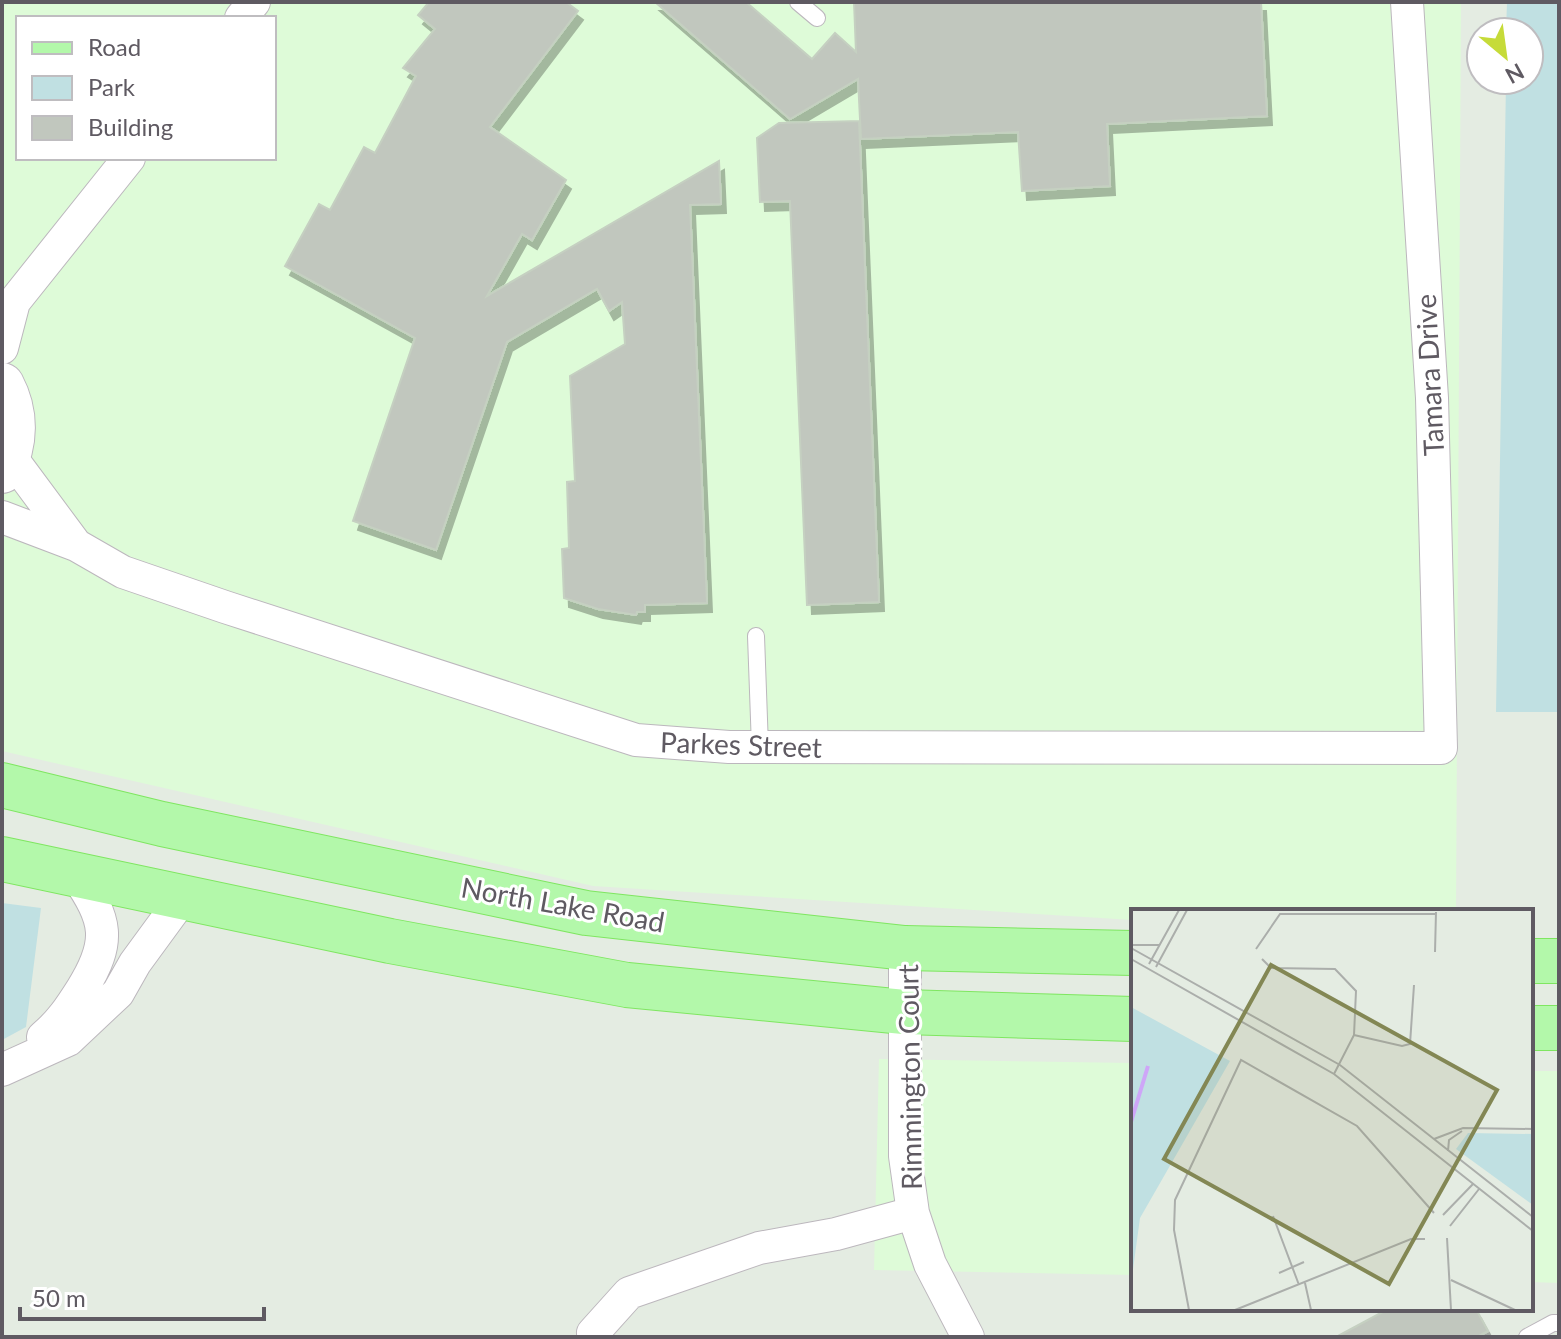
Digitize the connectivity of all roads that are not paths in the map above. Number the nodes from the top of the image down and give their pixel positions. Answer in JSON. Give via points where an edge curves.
{"nodes":[{"id":1,"x":798,"y":2,"type":"edge"},
{"id":2,"x":1407,"y":2,"type":"edge"},
{"id":3,"x":817,"y":18,"type":"dead end"},
{"id":4,"x":127,"y":160,"type":"edge"},
{"id":5,"x":8,"y":305,"type":"edge"},
{"id":6,"x":2,"y":348,"type":"edge"},
{"id":7,"x":2,"y":385,"type":"edge"},
{"id":8,"x":6,"y":463,"type":"edge"},
{"id":9,"x":2,"y":517,"type":"edge"},
{"id":10,"x":76,"y":545,"type":"junction"},
{"id":11,"x":756,"y":636,"type":"dead end"},
{"id":12,"x":760,"y":747,"type":"junction"},
{"id":13,"x":1441,"y":748,"type":"joint"},
{"id":14,"x":2,"y":785,"type":"edge"},
{"id":15,"x":2,"y":859,"type":"edge"},
{"id":16,"x":76,"y":875,"type":"junction"},
{"id":17,"x":184,"y":896,"type":"junction"},
{"id":18,"x":905,"y":948,"type":"junction"},
{"id":19,"x":1131,"y":953,"type":"edge"},
{"id":20,"x":1533,"y":961,"type":"edge"},
{"id":21,"x":1559,"y":961,"type":"edge"},
{"id":22,"x":904,"y":1012,"type":"junction"},
{"id":23,"x":1131,"y":1019,"type":"edge"},
{"id":24,"x":1533,"y":1028,"type":"edge"},
{"id":25,"x":1559,"y":1028,"type":"edge"},
{"id":26,"x":4,"y":1069,"type":"edge"},
{"id":27,"x":913,"y":1213,"type":"junction"},
{"id":28,"x":1559,"y":1323,"type":"edge"},
{"id":29,"x":594,"y":1337,"type":"edge"},
{"id":30,"x":968,"y":1337,"type":"edge"},
{"id":31,"x":1527,"y":1337,"type":"edge"}],
"edges":[{"from":1,"to":3,"type":"lane"},
{"from":2,"to":13,"type":"street","name":"Tamara Drive","via":[[1432,398]]},
{"from":4,"to":5,"type":"street"},
{"from":5,"to":6,"type":"street"},
{"from":7,"to":8,"type":"main road","via":[[14,427]]},
{"from":8,"to":10,"type":"street","name":"Parkes Street"},
{"from":9,"to":10,"type":"street","name":"Parkes Street"},
{"from":10,"to":12,"type":"street","name":"Parkes Street","via":[[123,572],[636,740]]},
{"from":11,"to":12,"type":"lane"},
{"from":12,"to":13,"type":"street","name":"Parkes Street"},
{"from":14,"to":18,"type":"main road","name":"North Lake Road","via":[[586,913]]},
{"from":15,"to":16,"type":"main road"},
{"from":16,"to":17,"type":"main road"},
{"from":16,"to":26,"type":"street","via":[[95,903],[103,935],[98,963],[61,1023]]},
{"from":17,"to":22,"type":"main road","via":[[627,985]]},
{"from":17,"to":26,"type":"street","via":[[118,993],[68,1040]]},
{"from":18,"to":19,"type":"main road","name":"North Lake Road"},
{"from":18,"to":22,"type":"street","name":"Rimmington Court"},
{"from":20,"to":21,"type":"main road"},
{"from":22,"to":23,"type":"main road"},
{"from":22,"to":27,"type":"street","name":"Rimmington Court","via":[[905,1156]]},
{"from":24,"to":25,"type":"main road"},
{"from":27,"to":29,"type":"street","via":[[759,1248],[629,1293]]},
{"from":27,"to":30,"type":"street","name":"Rimmington Court","via":[[930,1264]]},
{"from":28,"to":31,"type":"lane"}]}
